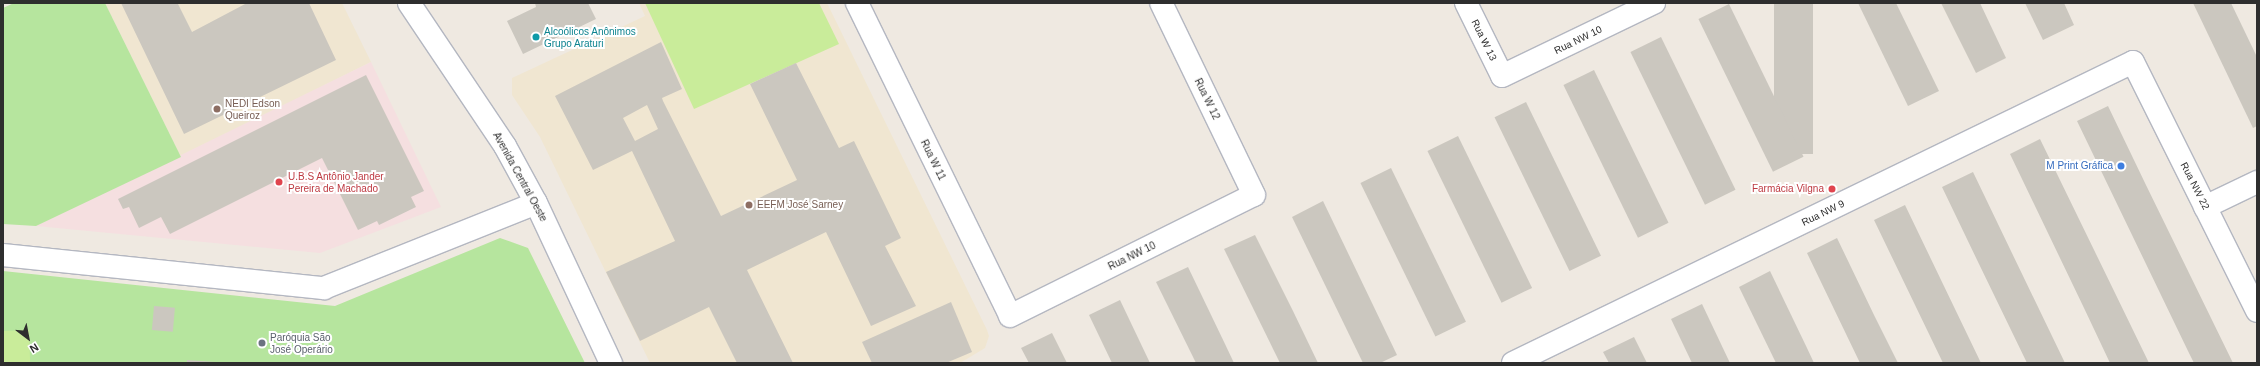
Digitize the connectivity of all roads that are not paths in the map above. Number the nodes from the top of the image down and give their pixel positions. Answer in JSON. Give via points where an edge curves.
{"nodes":[{"id":1,"x":409,"y":3,"type":"edge"},
{"id":2,"x":857,"y":3,"type":"edge"},
{"id":3,"x":1160,"y":3,"type":"edge"},
{"id":4,"x":1466,"y":3,"type":"edge"},
{"id":5,"x":1654,"y":3,"type":"edge"},
{"id":6,"x":2133,"y":62,"type":"joint"},
{"id":7,"x":1502,"y":76,"type":"joint"},
{"id":8,"x":2257,"y":182,"type":"edge"},
{"id":9,"x":1254,"y":195,"type":"joint"},
{"id":10,"x":536,"y":203,"type":"junction"},
{"id":11,"x":2205,"y":207,"type":"junction"},
{"id":12,"x":3,"y":255,"type":"edge"},
{"id":13,"x":2257,"y":311,"type":"edge"},
{"id":14,"x":1010,"y":316,"type":"joint"},
{"id":15,"x":612,"y":363,"type":"edge"},
{"id":16,"x":1513,"y":363,"type":"edge"}],
"edges":[{"from":1,"to":10,"type":"street","name":"Avenida Central Oeste","via":[[505,146]]},
{"from":2,"to":14,"type":"street","name":"Rua W 11"},
{"from":3,"to":9,"type":"street","name":"Rua W 12"},
{"from":4,"to":7,"type":"street","name":"Rua W 13"},
{"from":5,"to":7,"type":"street","name":"Rua NW 10"},
{"from":6,"to":11,"type":"street","name":"Rua NW 22"},
{"from":6,"to":16,"type":"street","name":"Rua NW 9"},
{"from":8,"to":11,"type":"street"},
{"from":9,"to":14,"type":"street","name":"Rua NW 10"},
{"from":10,"to":12,"type":"street","via":[[324,288]]},
{"from":10,"to":15,"type":"street","name":"Avenida Central Oeste"},
{"from":11,"to":13,"type":"street","name":"Rua NW 22"}]}
